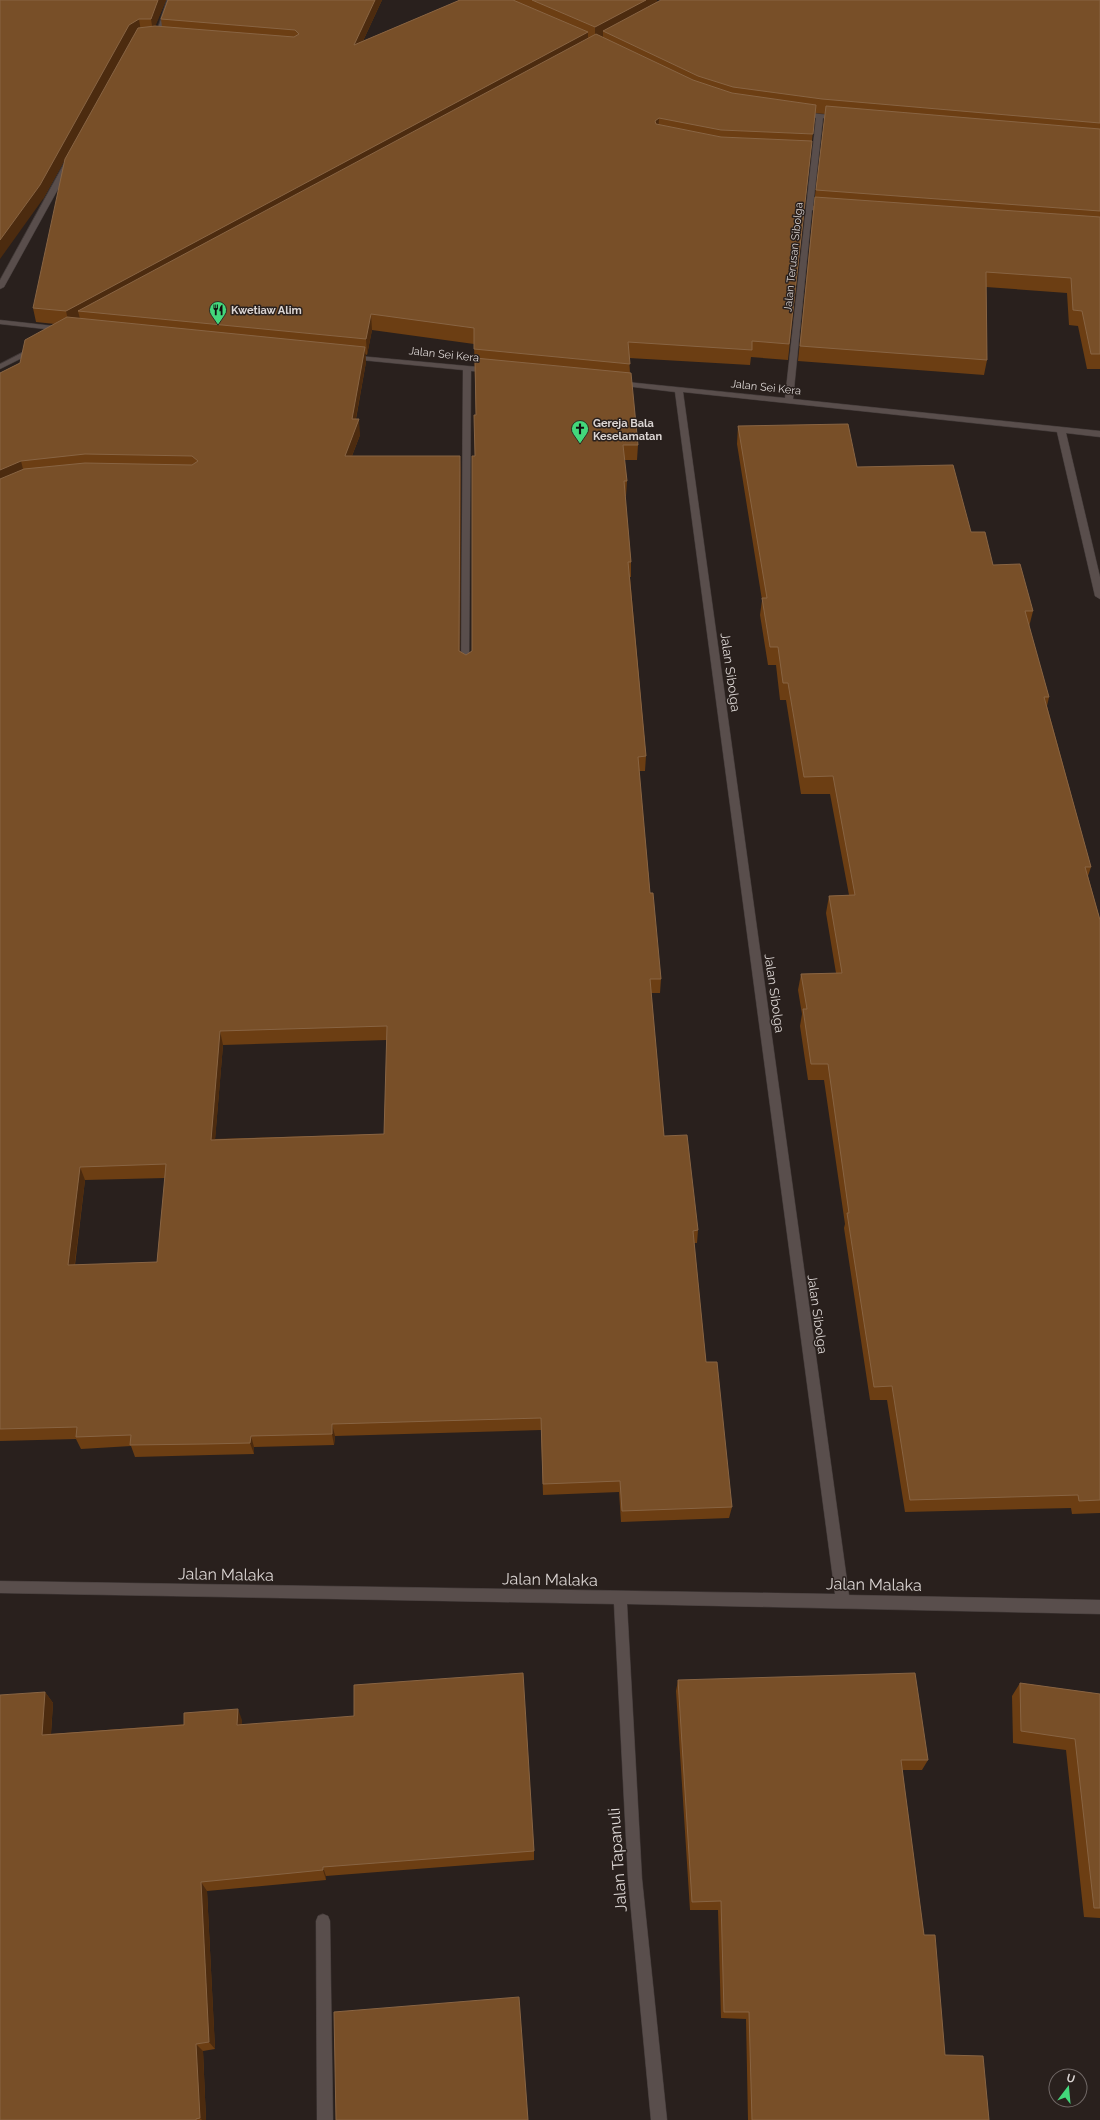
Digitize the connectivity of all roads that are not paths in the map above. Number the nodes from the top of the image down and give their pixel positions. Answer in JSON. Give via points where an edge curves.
{"nodes":[{"id":1,"x":170,"y":0,"type":"edge"},
{"id":2,"x":149,"y":36,"type":"edge"},
{"id":3,"x":790,"y":113,"type":"edge"},
{"id":4,"x":820,"y":117,"type":"junction"},
{"id":5,"x":843,"y":119,"type":"edge"},
{"id":6,"x":72,"y":156,"type":"edge"},
{"id":7,"x":809,"y":208,"type":"junction"},
{"id":8,"x":840,"y":210,"type":"edge"},
{"id":9,"x":0,"y":287,"type":"edge"},
{"id":10,"x":0,"y":322,"type":"edge"},
{"id":11,"x":59,"y":337,"type":"edge"},
{"id":12,"x":39,"y":347,"type":"edge"},
{"id":13,"x":340,"y":356,"type":"edge"},
{"id":14,"x":0,"y":367,"type":"edge"},
{"id":15,"x":467,"y":368,"type":"junction"},
{"id":16,"x":498,"y":371,"type":"edge"},
{"id":17,"x":608,"y":382,"type":"edge"},
{"id":18,"x":679,"y":390,"type":"junction"},
{"id":19,"x":789,"y":400,"type":"junction"},
{"id":20,"x":1061,"y":431,"type":"junction"},
{"id":21,"x":1100,"y":434,"type":"edge"},
{"id":22,"x":1100,"y":596,"type":"edge"},
{"id":23,"x":466,"y":666,"type":"edge"},
{"id":24,"x":0,"y":1587,"type":"edge"},
{"id":25,"x":620,"y":1597,"type":"junction"},
{"id":26,"x":843,"y":1601,"type":"junction"},
{"id":27,"x":1100,"y":1607,"type":"edge"},
{"id":28,"x":323,"y":1921,"type":"dead end"},
{"id":29,"x":325,"y":2120,"type":"edge"},
{"id":30,"x":659,"y":2120,"type":"edge"}],
"edges":[{"from":1,"to":2,"type":"street","via":[[161,36]]},
{"from":3,"to":4,"type":"street"},
{"from":4,"to":5,"type":"street"},
{"from":4,"to":7,"type":"street","name":"Jalan Terusan Sibolga"},
{"from":6,"to":9,"type":"street"},
{"from":7,"to":8,"type":"street"},
{"from":7,"to":19,"type":"street","name":"Jalan Terusan Sibolga"},
{"from":10,"to":11,"type":"street","via":[[72,330]]},
{"from":12,"to":14,"type":"street"},
{"from":13,"to":15,"type":"street","name":"Jalan Sei Kera"},
{"from":15,"to":16,"type":"street","name":"Jalan Sei Kera"},
{"from":15,"to":23,"type":"street"},
{"from":17,"to":18,"type":"street","name":"Jalan Sei Kera"},
{"from":18,"to":19,"type":"street","name":"Jalan Sei Kera"},
{"from":18,"to":26,"type":"street","name":"Jalan Sibolga"},
{"from":19,"to":20,"type":"street","name":"Jalan Sei Kera"},
{"from":20,"to":21,"type":"street","name":"Jalan Sei Kera"},
{"from":20,"to":22,"type":"street"},
{"from":24,"to":25,"type":"street","name":"Jalan Malaka"},
{"from":25,"to":26,"type":"street","name":"Jalan Malaka"},
{"from":25,"to":30,"type":"street","name":"Jalan Tapanuli","via":[[635,1879]]},
{"from":26,"to":27,"type":"street","name":"Jalan Malaka"},
{"from":28,"to":29,"type":"street"}]}
